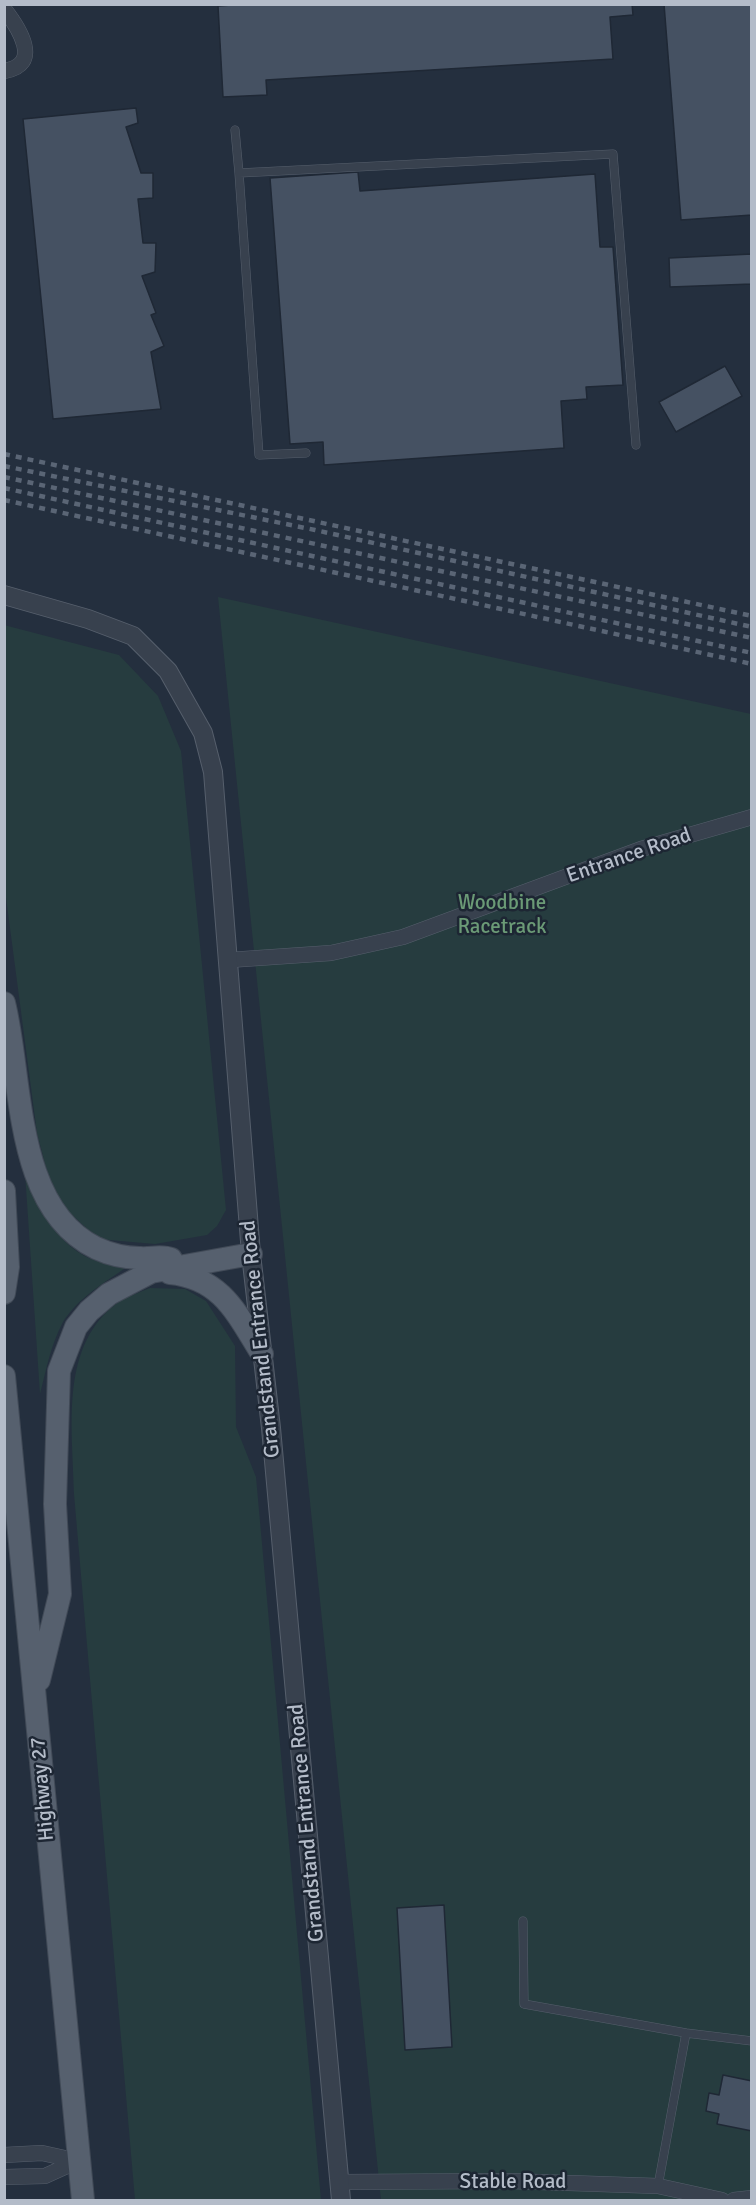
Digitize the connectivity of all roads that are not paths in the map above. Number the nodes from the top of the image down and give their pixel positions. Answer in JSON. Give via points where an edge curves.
{"nodes":[{"id":1,"x":4,"y":9,"type":"edge"},
{"id":2,"x":4,"y":71,"type":"edge"},
{"id":3,"x":236,"y":130,"type":"dead end"},
{"id":4,"x":239,"y":173,"type":"junction"},
{"id":5,"x":636,"y":445,"type":"dead end"},
{"id":6,"x":306,"y":453,"type":"dead end"},
{"id":7,"x":4,"y":595,"type":"edge"},
{"id":8,"x":752,"y":817,"type":"edge"},
{"id":9,"x":229,"y":960,"type":"junction"},
{"id":10,"x":4,"y":1004,"type":"edge"},
{"id":11,"x":4,"y":1191,"type":"edge"},
{"id":12,"x":251,"y":1254,"type":"junction"},
{"id":13,"x":187,"y":1266,"type":"junction"},
{"id":14,"x":151,"y":1272,"type":"junction"},
{"id":15,"x":4,"y":1293,"type":"edge"},
{"id":16,"x":262,"y":1354,"type":"junction"},
{"id":17,"x":4,"y":1376,"type":"edge"},
{"id":18,"x":34,"y":1699,"type":"junction"},
{"id":19,"x":523,"y":1921,"type":"dead end"},
{"id":20,"x":686,"y":2033,"type":"junction"},
{"id":21,"x":752,"y":2041,"type":"edge"},
{"id":22,"x":4,"y":2155,"type":"edge"},
{"id":23,"x":78,"y":2161,"type":"junction"},
{"id":24,"x":4,"y":2177,"type":"edge"},
{"id":25,"x":658,"y":2186,"type":"junction"},
{"id":26,"x":340,"y":2191,"type":"edge"},
{"id":27,"x":752,"y":2198,"type":"edge"},
{"id":28,"x":82,"y":2200,"type":"edge"},
{"id":29,"x":717,"y":2200,"type":"edge"},
{"id":30,"x":734,"y":2200,"type":"edge"}],
"edges":[{"from":1,"to":2,"type":"street","via":[[21,33],[25,58],[17,68]]},
{"from":3,"to":4,"type":"lane"},
{"from":4,"to":5,"type":"lane","via":[[613,154]]},
{"from":4,"to":6,"type":"lane","via":[[259,454]]},
{"from":7,"to":9,"type":"street","name":"Grandstand Entrance Road","via":[[133,636],[168,671],[203,733],[213,772]]},
{"from":8,"to":9,"type":"street","name":"Entrance Road","via":[[641,849],[403,937],[332,953]]},
{"from":9,"to":12,"type":"street","name":"Grandstand Entrance Road"},
{"from":10,"to":13,"type":"main road","via":[[21,1115],[40,1186],[58,1217],[75,1234],[113,1255],[166,1257]]},
{"from":11,"to":15,"type":"main road","via":[[8,1267]]},
{"from":12,"to":13,"type":"main road"},
{"from":12,"to":16,"type":"street","name":"Grandstand Entrance Road"},
{"from":13,"to":14,"type":"main road"},
{"from":14,"to":16,"type":"main road","via":[[181,1274],[211,1286],[225,1297]]},
{"from":14,"to":18,"type":"main road","via":[[110,1294],[89,1311],[76,1327],[59,1371],[55,1504],[60,1594]]},
{"from":16,"to":26,"type":"street","name":"Grandstand Entrance Road"},
{"from":17,"to":18,"type":"main road","name":"Highway 27"},
{"from":18,"to":23,"type":"main road","name":"Highway 27"},
{"from":19,"to":20,"type":"lane","via":[[524,2004]]},
{"from":20,"to":21,"type":"lane"},
{"from":20,"to":25,"type":"lane"},
{"from":22,"to":23,"type":"street","via":[[42,2153]]},
{"from":23,"to":24,"type":"street","via":[[45,2176]]},
{"from":23,"to":28,"type":"main road","name":"Highway 27"},
{"from":25,"to":26,"type":"street","name":"Stable Road","via":[[509,2181]]},
{"from":25,"to":29,"type":"street","name":"Stable Road"},
{"from":27,"to":30,"type":"street"}]}
